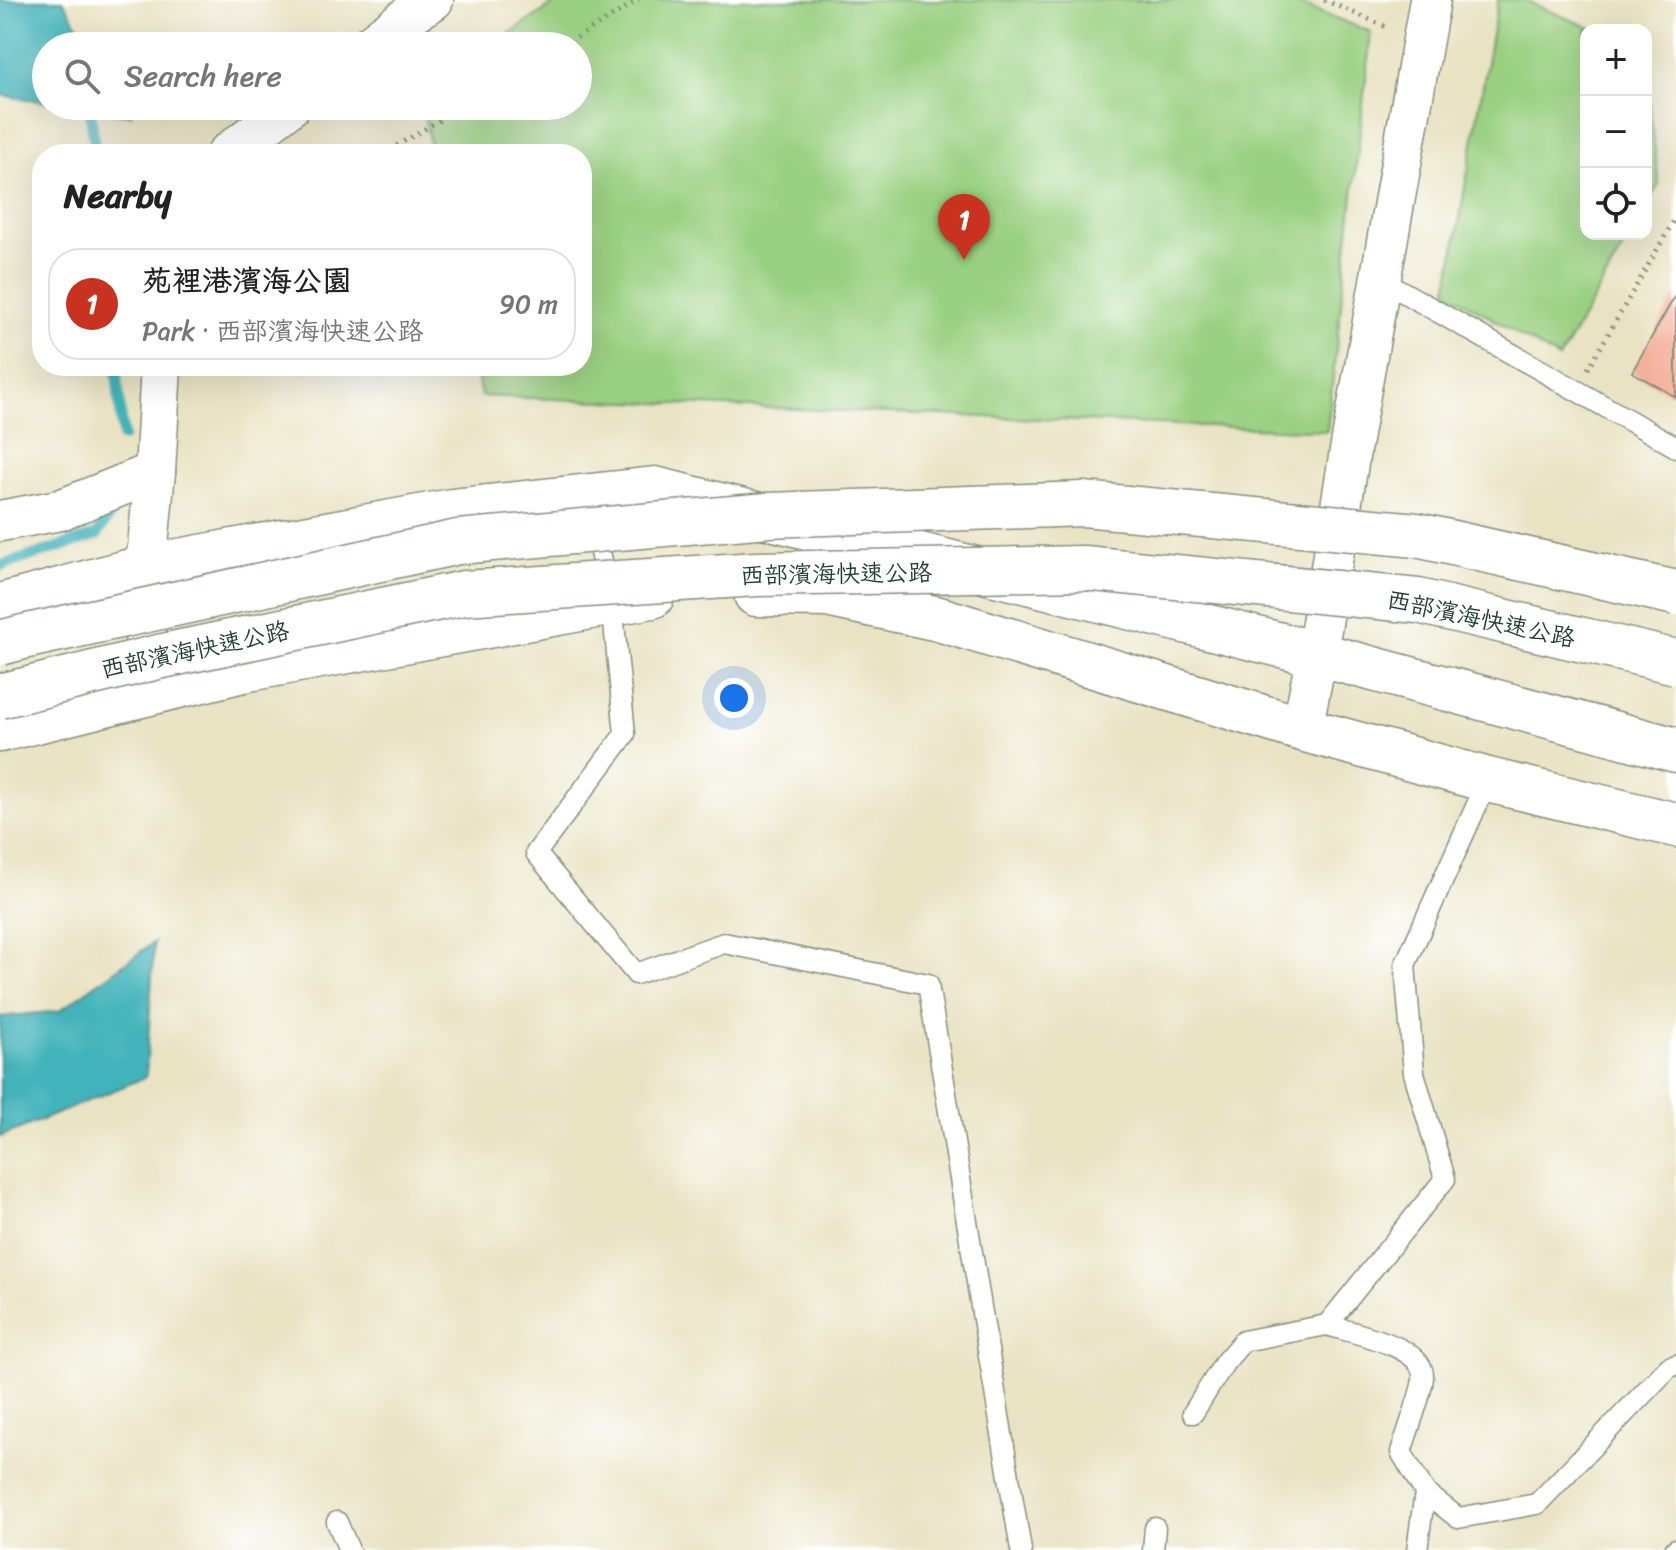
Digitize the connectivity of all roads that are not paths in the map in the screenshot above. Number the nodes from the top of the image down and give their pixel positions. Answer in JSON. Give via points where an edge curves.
{"nodes":[{"id":1,"x":433,"y":0,"type":"edge"},
{"id":2,"x":1430,"y":0,"type":"edge"},
{"id":3,"x":387,"y":32,"type":"edge"},
{"id":4,"x":272,"y":120,"type":"edge"},
{"id":5,"x":240,"y":144,"type":"edge"},
{"id":6,"x":1380,"y":279,"type":"junction"},
{"id":7,"x":160,"y":376,"type":"edge"},
{"id":8,"x":1676,"y":447,"type":"edge"},
{"id":9,"x":155,"y":472,"type":"junction"},
{"id":10,"x":586,"y":496,"type":"junction"},
{"id":11,"x":0,"y":521,"type":"edge"},
{"id":12,"x":146,"y":567,"type":"junction"},
{"id":13,"x":1676,"y":593,"type":"edge"},
{"id":14,"x":612,"y":603,"type":"junction"},
{"id":15,"x":0,"y":606,"type":"edge"},
{"id":16,"x":0,"y":643,"type":"edge"},
{"id":17,"x":1317,"y":654,"type":"junction"},
{"id":18,"x":1676,"y":662,"type":"edge"},
{"id":19,"x":145,"y":693,"type":"junction"},
{"id":20,"x":0,"y":696,"type":"edge"},
{"id":21,"x":1302,"y":729,"type":"junction"},
{"id":22,"x":0,"y":730,"type":"edge"},
{"id":23,"x":1676,"y":750,"type":"edge"},
{"id":24,"x":1488,"y":780,"type":"junction"},
{"id":25,"x":1676,"y":825,"type":"edge"},
{"id":26,"x":1327,"y":1325,"type":"junction"},
{"id":27,"x":1676,"y":1365,"type":"edge"},
{"id":28,"x":1193,"y":1413,"type":"dead end"},
{"id":29,"x":1425,"y":1492,"type":"junction"},
{"id":30,"x":337,"y":1522,"type":"dead end"},
{"id":31,"x":1155,"y":1528,"type":"dead end"},
{"id":32,"x":349,"y":1550,"type":"edge"},
{"id":33,"x":1021,"y":1550,"type":"edge"},
{"id":34,"x":1153,"y":1550,"type":"edge"},
{"id":35,"x":1417,"y":1550,"type":"edge"}],
"edges":[{"from":1,"to":3,"type":"street"},
{"from":2,"to":6,"type":"street"},
{"from":4,"to":5,"type":"street"},
{"from":6,"to":8,"type":"lane"},
{"from":6,"to":17,"type":"street"},
{"from":7,"to":9,"type":"street"},
{"from":9,"to":11,"type":"street","via":[[60,510]]},
{"from":9,"to":12,"type":"street"},
{"from":10,"to":12,"type":"main road","via":[[452,511]]},
{"from":10,"to":14,"type":"lane"},
{"from":10,"to":17,"type":"main road","via":[[655,489]]},
{"from":12,"to":15,"type":"main road"},
{"from":12,"to":19,"type":"street"},
{"from":13,"to":16,"type":"main road","name":"西部濱海快速公路","bridge":true,"via":[[1417,535],[1083,504],[768,515],[458,542]]},
{"from":14,"to":19,"type":"main road","via":[[243,670]]},
{"from":14,"to":21,"type":"main road","via":[[668,593],[827,595],[939,619]]},
{"from":14,"to":33,"type":"lane","via":[[625,734],[536,853],[636,974],[724,943],[928,984]]},
{"from":17,"to":21,"type":"street"},
{"from":17,"to":23,"type":"main road"},
{"from":18,"to":20,"type":"main road","name":"西部濱海快速公路","bridge":true,"via":[[1418,601],[1084,568],[757,574],[464,593]]},
{"from":19,"to":22,"type":"main road"},
{"from":21,"to":24,"type":"main road"},
{"from":24,"to":25,"type":"main road"},
{"from":24,"to":26,"type":"lane","via":[[1405,965],[1414,1073],[1445,1179]]},
{"from":26,"to":28,"type":"lane","via":[[1243,1341]]},
{"from":26,"to":29,"type":"lane","via":[[1401,1348],[1419,1360],[1424,1376],[1401,1452]]},
{"from":27,"to":29,"type":"lane","via":[[1537,1504],[1458,1518]]},
{"from":29,"to":35,"type":"lane"},
{"from":30,"to":32,"type":"lane"},
{"from":31,"to":34,"type":"lane"}]}
